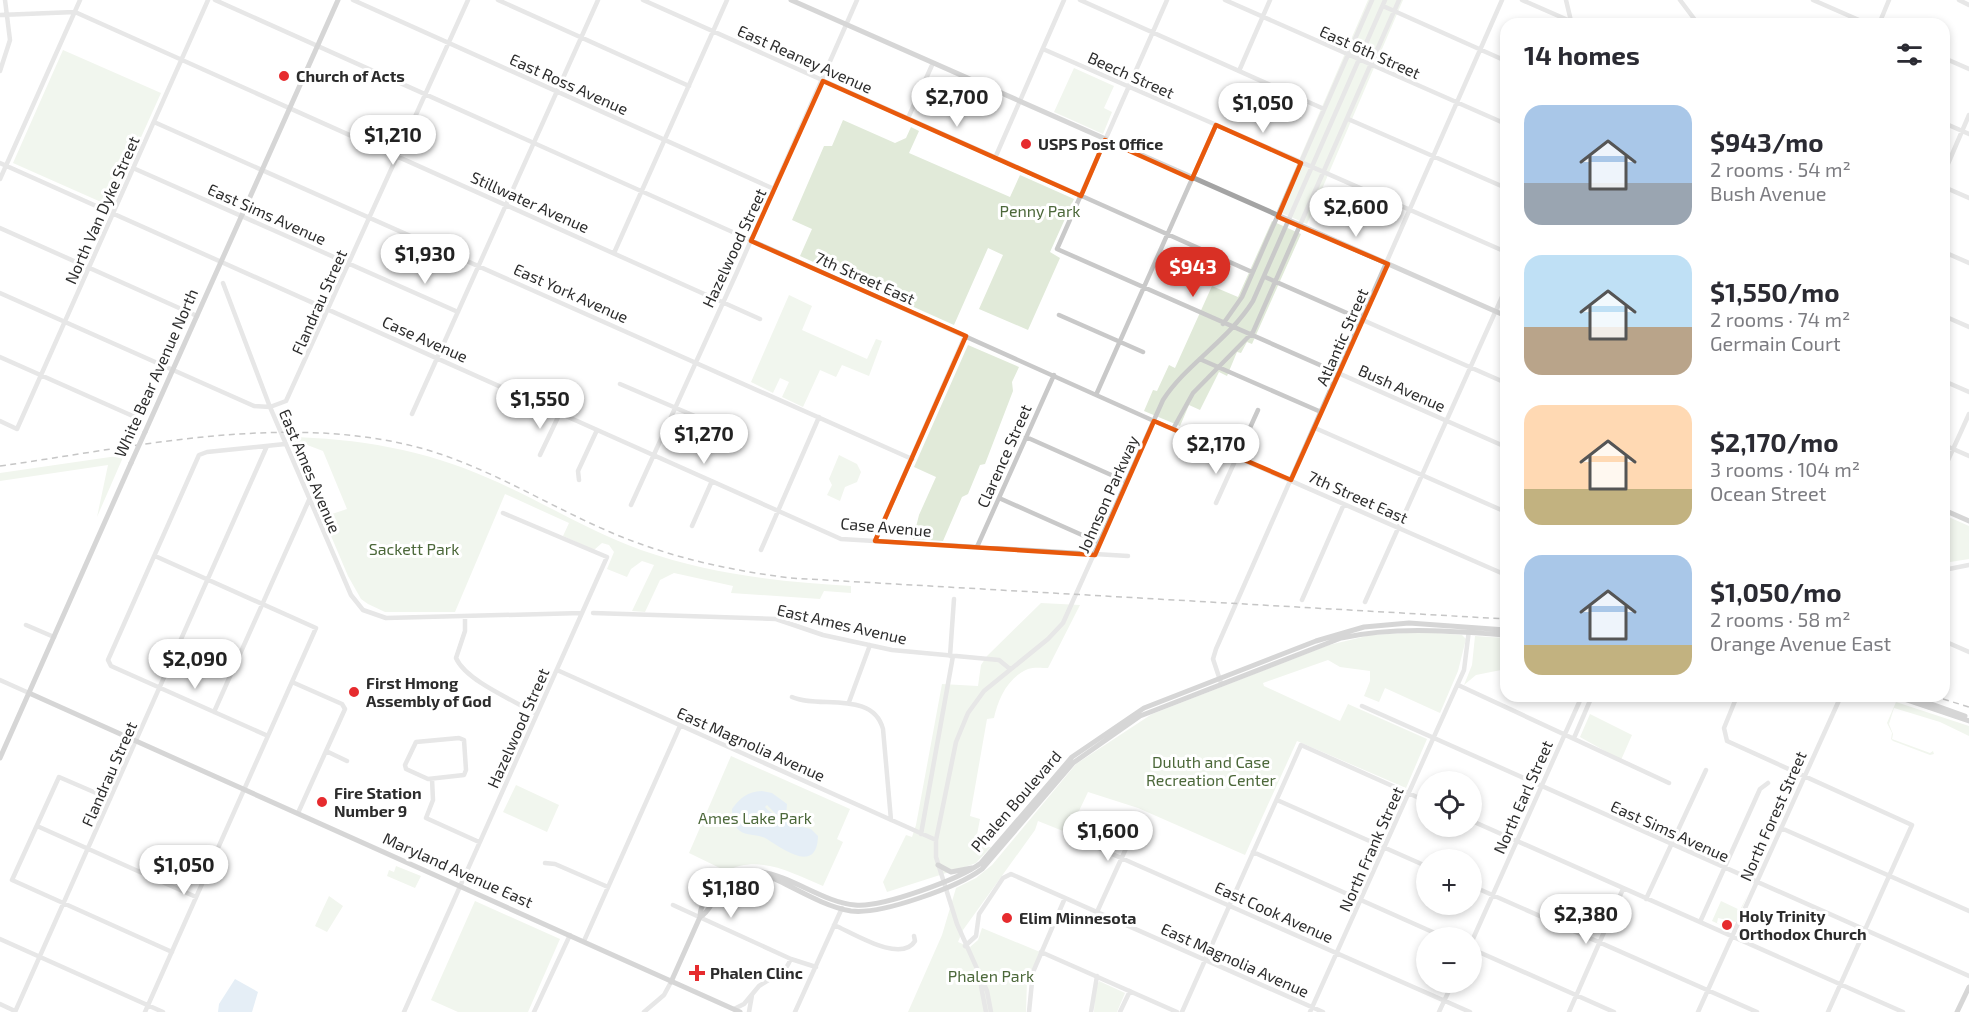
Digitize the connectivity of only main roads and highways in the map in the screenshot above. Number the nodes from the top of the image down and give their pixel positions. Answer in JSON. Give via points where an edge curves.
{"nodes":[{"id":1,"x":338,"y":0,"type":"edge"},
{"id":2,"x":791,"y":0,"type":"edge"},
{"id":3,"x":1500,"y":313,"type":"edge"},
{"id":4,"x":1950,"y":513,"type":"edge"},
{"id":5,"x":1969,"y":521,"type":"edge"},
{"id":6,"x":1468,"y":630,"type":"junction"},
{"id":7,"x":1500,"y":630,"type":"edge"},
{"id":8,"x":1500,"y":634,"type":"edge"},
{"id":9,"x":1220,"y":681,"type":"junction"},
{"id":10,"x":29,"y":693,"type":"junction"},
{"id":11,"x":1914,"y":702,"type":"edge"},
{"id":12,"x":1925,"y":702,"type":"edge"},
{"id":13,"x":1969,"y":719,"type":"edge"},
{"id":14,"x":3,"y":746,"type":"edge"},
{"id":15,"x":0,"y":758,"type":"edge"},
{"id":16,"x":990,"y":854,"type":"junction"},
{"id":17,"x":938,"y":865,"type":"road end"},
{"id":18,"x":842,"y":906,"type":"junction"},
{"id":19,"x":671,"y":982,"type":"junction"},
{"id":20,"x":1969,"y":987,"type":"edge"},
{"id":21,"x":732,"y":1010,"type":"edge"},
{"id":22,"x":740,"y":1012,"type":"edge"},
{"id":23,"x":1957,"y":1012,"type":"edge"}],
"edges":[{"from":1,"to":10,"type":"main road","name":"White Bear Avenue North","bridge":true},
{"from":2,"to":3,"type":"main road"},
{"from":4,"to":5,"type":"main road"},
{"from":6,"to":7,"type":"main road","name":"Phalen Boulevard"},
{"from":6,"to":8,"type":"main road","name":"Phalen Boulevard"},
{"from":6,"to":9,"type":"main road","name":"Phalen Boulevard","via":[[1409,624],[1364,627],[1316,641]]},
{"from":9,"to":16,"type":"main road","name":"Phalen Boulevard","via":[[1144,708],[1080,750]]},
{"from":9,"to":18,"type":"main road","name":"Phalen Boulevard","via":[[1140,716],[1082,755],[992,860],[971,877],[881,908],[860,911]]},
{"from":10,"to":14,"type":"main road","name":"White Bear Avenue North"},
{"from":10,"to":19,"type":"main road","name":"Maryland Avenue East"},
{"from":11,"to":13,"type":"main road"},
{"from":12,"to":13,"type":"main road"},
{"from":14,"to":15,"type":"main road","name":"White Bear Avenue North"},
{"from":16,"to":17,"type":"main road","via":[[973,867],[955,872]]},
{"from":16,"to":18,"type":"main road","name":"Phalen Boulevard","via":[[965,874],[943,882],[866,905]]},
{"from":18,"to":19,"type":"main road","name":"Phalen Boulevard","via":[[775,879],[762,877],[737,882],[724,890],[700,917]]},
{"from":19,"to":21,"type":"main road","name":"Maryland Avenue East"},
{"from":20,"to":23,"type":"main road"},
{"from":21,"to":22,"type":"main road","name":"Maryland Avenue East"}]}
